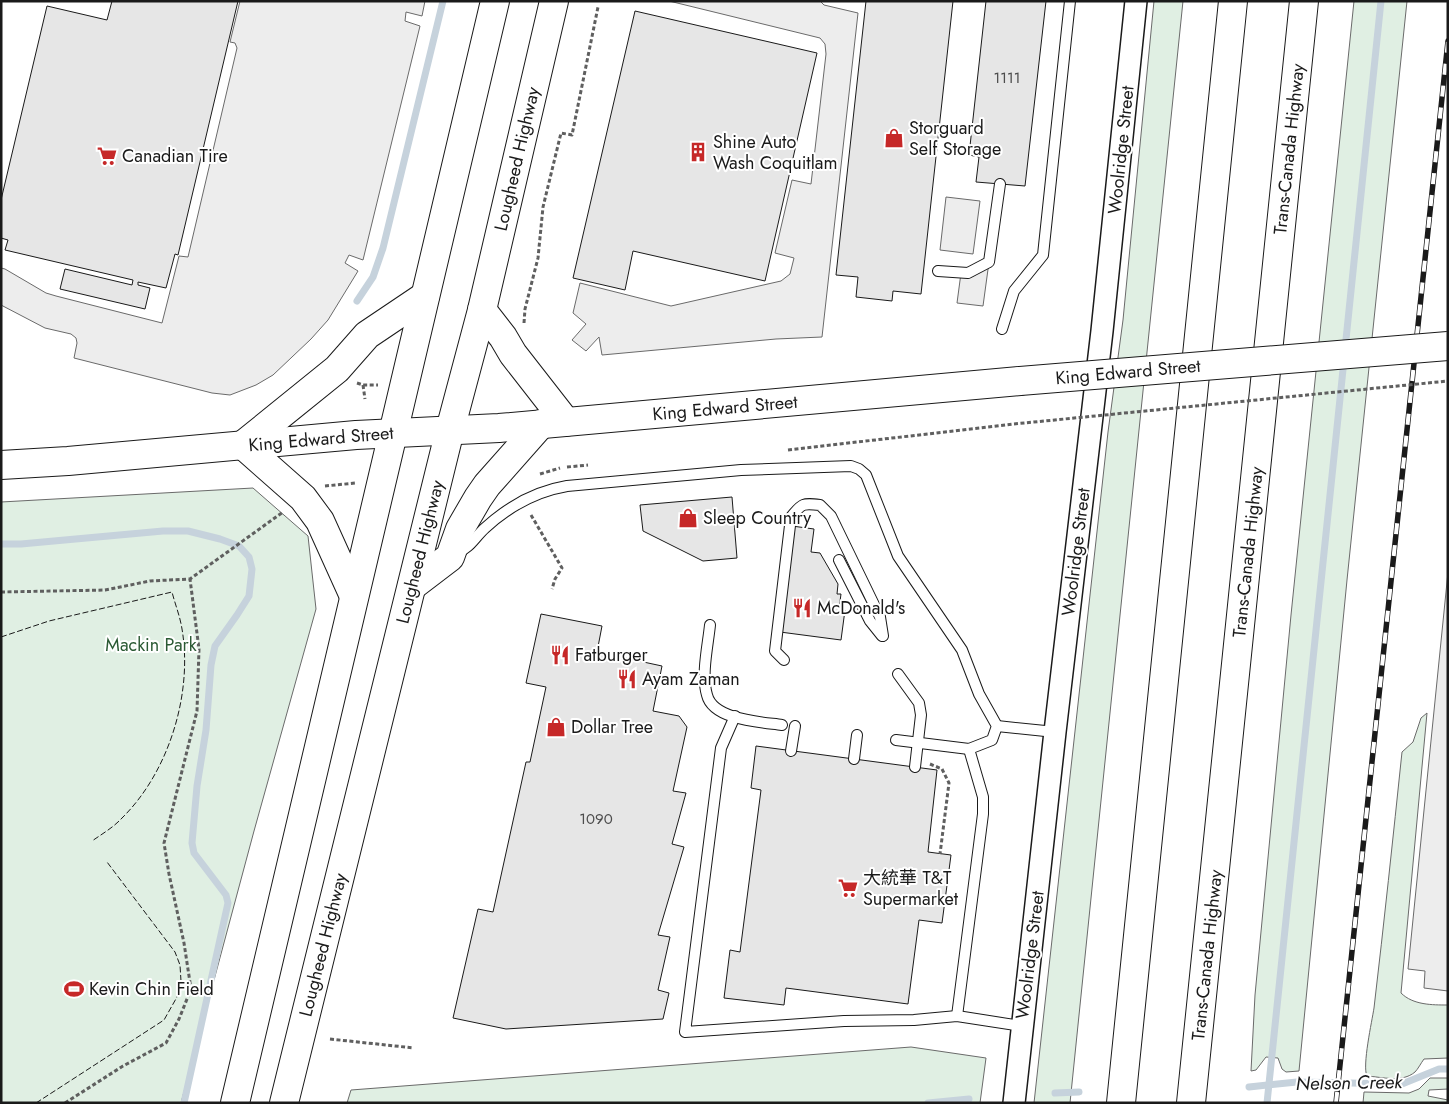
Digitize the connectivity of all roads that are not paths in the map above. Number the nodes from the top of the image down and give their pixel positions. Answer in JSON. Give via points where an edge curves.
{"nodes":[{"id":1,"x":496,"y":1,"type":"edge"},
{"id":2,"x":554,"y":1,"type":"edge"},
{"id":3,"x":1070,"y":1,"type":"edge"},
{"id":4,"x":1136,"y":1,"type":"edge"},
{"id":5,"x":1233,"y":1,"type":"edge"},
{"id":6,"x":1304,"y":1,"type":"edge"},
{"id":7,"x":1000,"y":184,"type":"dead end"},
{"id":8,"x":938,"y":271,"type":"dead end"},
{"id":9,"x":425,"y":296,"type":"junction"},
{"id":10,"x":482,"y":310,"type":"junction"},
{"id":11,"x":1002,"y":329,"type":"dead end"},
{"id":12,"x":1448,"y":346,"type":"edge"},
{"id":13,"x":554,"y":423,"type":"junction"},
{"id":14,"x":450,"y":430,"type":"junction"},
{"id":15,"x":393,"y":432,"type":"junction"},
{"id":16,"x":243,"y":445,"type":"junction"},
{"id":17,"x":1,"y":465,"type":"edge"},
{"id":18,"x":450,"y":556,"type":"junction"},
{"id":19,"x":839,"y":560,"type":"dead end"},
{"id":20,"x":412,"y":586,"type":"junction"},
{"id":21,"x":353,"y":594,"type":"junction"},
{"id":22,"x":710,"y":625,"type":"dead end"},
{"id":23,"x":784,"y":660,"type":"dead end"},
{"id":24,"x":898,"y":674,"type":"dead end"},
{"id":25,"x":735,"y":716,"type":"junction"},
{"id":26,"x":782,"y":725,"type":"dead end"},
{"id":27,"x":795,"y":726,"type":"dead end"},
{"id":28,"x":997,"y":726,"type":"junction"},
{"id":29,"x":1055,"y":732,"type":"junction"},
{"id":30,"x":857,"y":735,"type":"dead end"},
{"id":31,"x":896,"y":740,"type":"dead end"},
{"id":32,"x":919,"y":742,"type":"junction"},
{"id":33,"x":969,"y":749,"type":"junction"},
{"id":34,"x":791,"y":751,"type":"dead end"},
{"id":35,"x":854,"y":759,"type":"dead end"},
{"id":36,"x":916,"y":762,"type":"road end"},
{"id":37,"x":957,"y":1016,"type":"junction"},
{"id":38,"x":1021,"y":1026,"type":"junction"},
{"id":39,"x":234,"y":1103,"type":"edge"},
{"id":40,"x":284,"y":1103,"type":"edge"},
{"id":41,"x":1014,"y":1103,"type":"edge"},
{"id":42,"x":1121,"y":1103,"type":"edge"},
{"id":43,"x":1191,"y":1103,"type":"edge"}],
"edges":[{"from":1,"to":9,"type":"main road"},
{"from":2,"to":10,"type":"main road","name":"Lougheed Highway"},
{"from":3,"to":11,"type":"lane","via":[[1043,254],[1014,291]]},
{"from":4,"to":29,"type":"street","name":"Woolridge Street","via":[[1102,331]]},
{"from":5,"to":42,"type":"main road"},
{"from":6,"to":43,"type":"main road","name":"Trans-Canada Highway"},
{"from":7,"to":8,"type":"lane","via":[[989,262],[968,273]]},
{"from":9,"to":15,"type":"main road"},
{"from":9,"to":16,"type":"main road","via":[[367,335],[337,369]]},
{"from":10,"to":13,"type":"main road","via":[[503,337]]},
{"from":10,"to":14,"type":"main road","name":"Lougheed Highway"},
{"from":12,"to":13,"type":"main road","name":"King Edward Street","bridge":true},
{"from":13,"to":14,"type":"main road","name":"King Edward Street"},
{"from":13,"to":18,"type":"main road","via":[[487,485],[460,529]]},
{"from":14,"to":15,"type":"main road","name":"King Edward Street"},
{"from":14,"to":20,"type":"main road","name":"Lougheed Highway"},
{"from":15,"to":16,"type":"main road","name":"King Edward Street"},
{"from":15,"to":21,"type":"main road"},
{"from":16,"to":17,"type":"main road","name":"King Edward Street"},
{"from":16,"to":21,"type":"main road","via":[[303,498],[320,521]]},
{"from":18,"to":20,"type":"main road"},
{"from":18,"to":28,"type":"lane","via":[[466,549],[485,528],[508,511],[551,489],[741,470],[851,466],[866,475],[898,556],[962,650],[979,694]]},
{"from":19,"to":23,"type":"lane","via":[[870,621],[883,636],[880,617],[831,516],[820,505],[799,506],[791,516],[776,651]]},
{"from":20,"to":40,"type":"main road","name":"Lougheed Highway"},
{"from":21,"to":39,"type":"main road"},
{"from":22,"to":25,"type":"lane","via":[[705,681],[707,697],[717,710]]},
{"from":24,"to":32,"type":"lane","via":[[918,703],[921,715]]},
{"from":25,"to":26,"type":"lane"},
{"from":25,"to":37,"type":"lane","via":[[721,748],[685,1032]]},
{"from":27,"to":34,"type":"lane"},
{"from":28,"to":29,"type":"lane"},
{"from":28,"to":33,"type":"lane","via":[[992,740]]},
{"from":29,"to":38,"type":"street","name":"Woolridge Street"},
{"from":30,"to":35,"type":"lane"},
{"from":31,"to":32,"type":"lane"},
{"from":32,"to":33,"type":"lane"},
{"from":32,"to":36,"type":"lane"},
{"from":33,"to":37,"type":"lane","via":[[983,797],[983,814]]},
{"from":37,"to":38,"type":"lane"},
{"from":38,"to":41,"type":"street","name":"Woolridge Street"}]}
